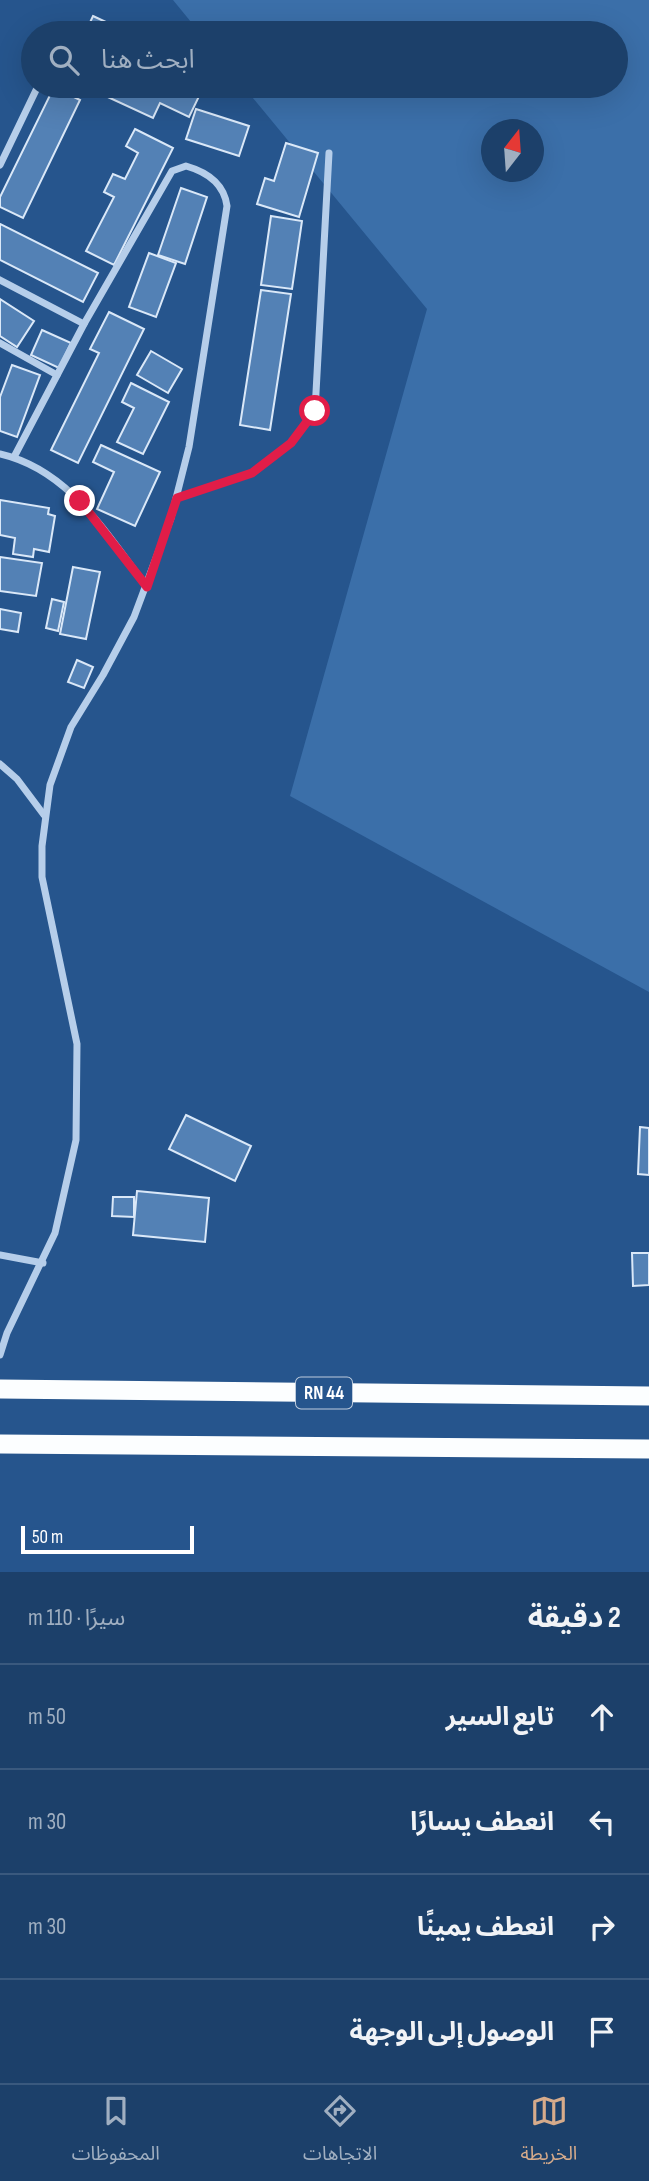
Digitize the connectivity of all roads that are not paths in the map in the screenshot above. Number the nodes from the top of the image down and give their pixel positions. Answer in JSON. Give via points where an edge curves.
{"nodes":[{"id":1,"x":32,"y":98,"type":"edge"},
{"id":2,"x":329,"y":153,"type":"dead end"},
{"id":3,"x":0,"y":165,"type":"edge"},
{"id":4,"x":0,"y":280,"type":"edge"},
{"id":5,"x":84,"y":324,"type":"junction"},
{"id":6,"x":0,"y":343,"type":"edge"},
{"id":7,"x":57,"y":375,"type":"junction"},
{"id":8,"x":0,"y":454,"type":"edge"},
{"id":9,"x":14,"y":457,"type":"junction"},
{"id":10,"x":177,"y":498,"type":"junction"},
{"id":11,"x":147,"y":587,"type":"junction"},
{"id":12,"x":0,"y":764,"type":"edge"},
{"id":13,"x":44,"y":815,"type":"junction"},
{"id":14,"x":0,"y":1255,"type":"edge"},
{"id":15,"x":43,"y":1263,"type":"junction"},
{"id":16,"x":0,"y":1355,"type":"edge"},
{"id":17,"x":0,"y":1389,"type":"edge"},
{"id":18,"x":649,"y":1396,"type":"edge"},
{"id":19,"x":0,"y":1444,"type":"edge"},
{"id":20,"x":649,"y":1449,"type":"edge"}],
"edges":[{"from":1,"to":3,"type":"street"},
{"from":2,"to":10,"type":"street","via":[[315,411],[291,443],[252,473]]},
{"from":4,"to":5,"type":"street"},
{"from":5,"to":7,"type":"street"},
{"from":5,"to":10,"type":"street","via":[[172,171],[186,166],[213,178],[227,206]]},
{"from":6,"to":7,"type":"street"},
{"from":7,"to":9,"type":"street"},
{"from":8,"to":9,"type":"street"},
{"from":9,"to":11,"type":"street","via":[[66,486]]},
{"from":10,"to":11,"type":"street"},
{"from":11,"to":13,"type":"street","via":[[119,646],[71,727]]},
{"from":12,"to":13,"type":"street"},
{"from":13,"to":15,"type":"street","via":[[42,877],[73,1012],[79,1086],[71,1171]]},
{"from":14,"to":15,"type":"street"},
{"from":15,"to":16,"type":"street"},
{"from":17,"to":18,"type":"highway","number":"RN 44"},
{"from":19,"to":20,"type":"highway"}]}
